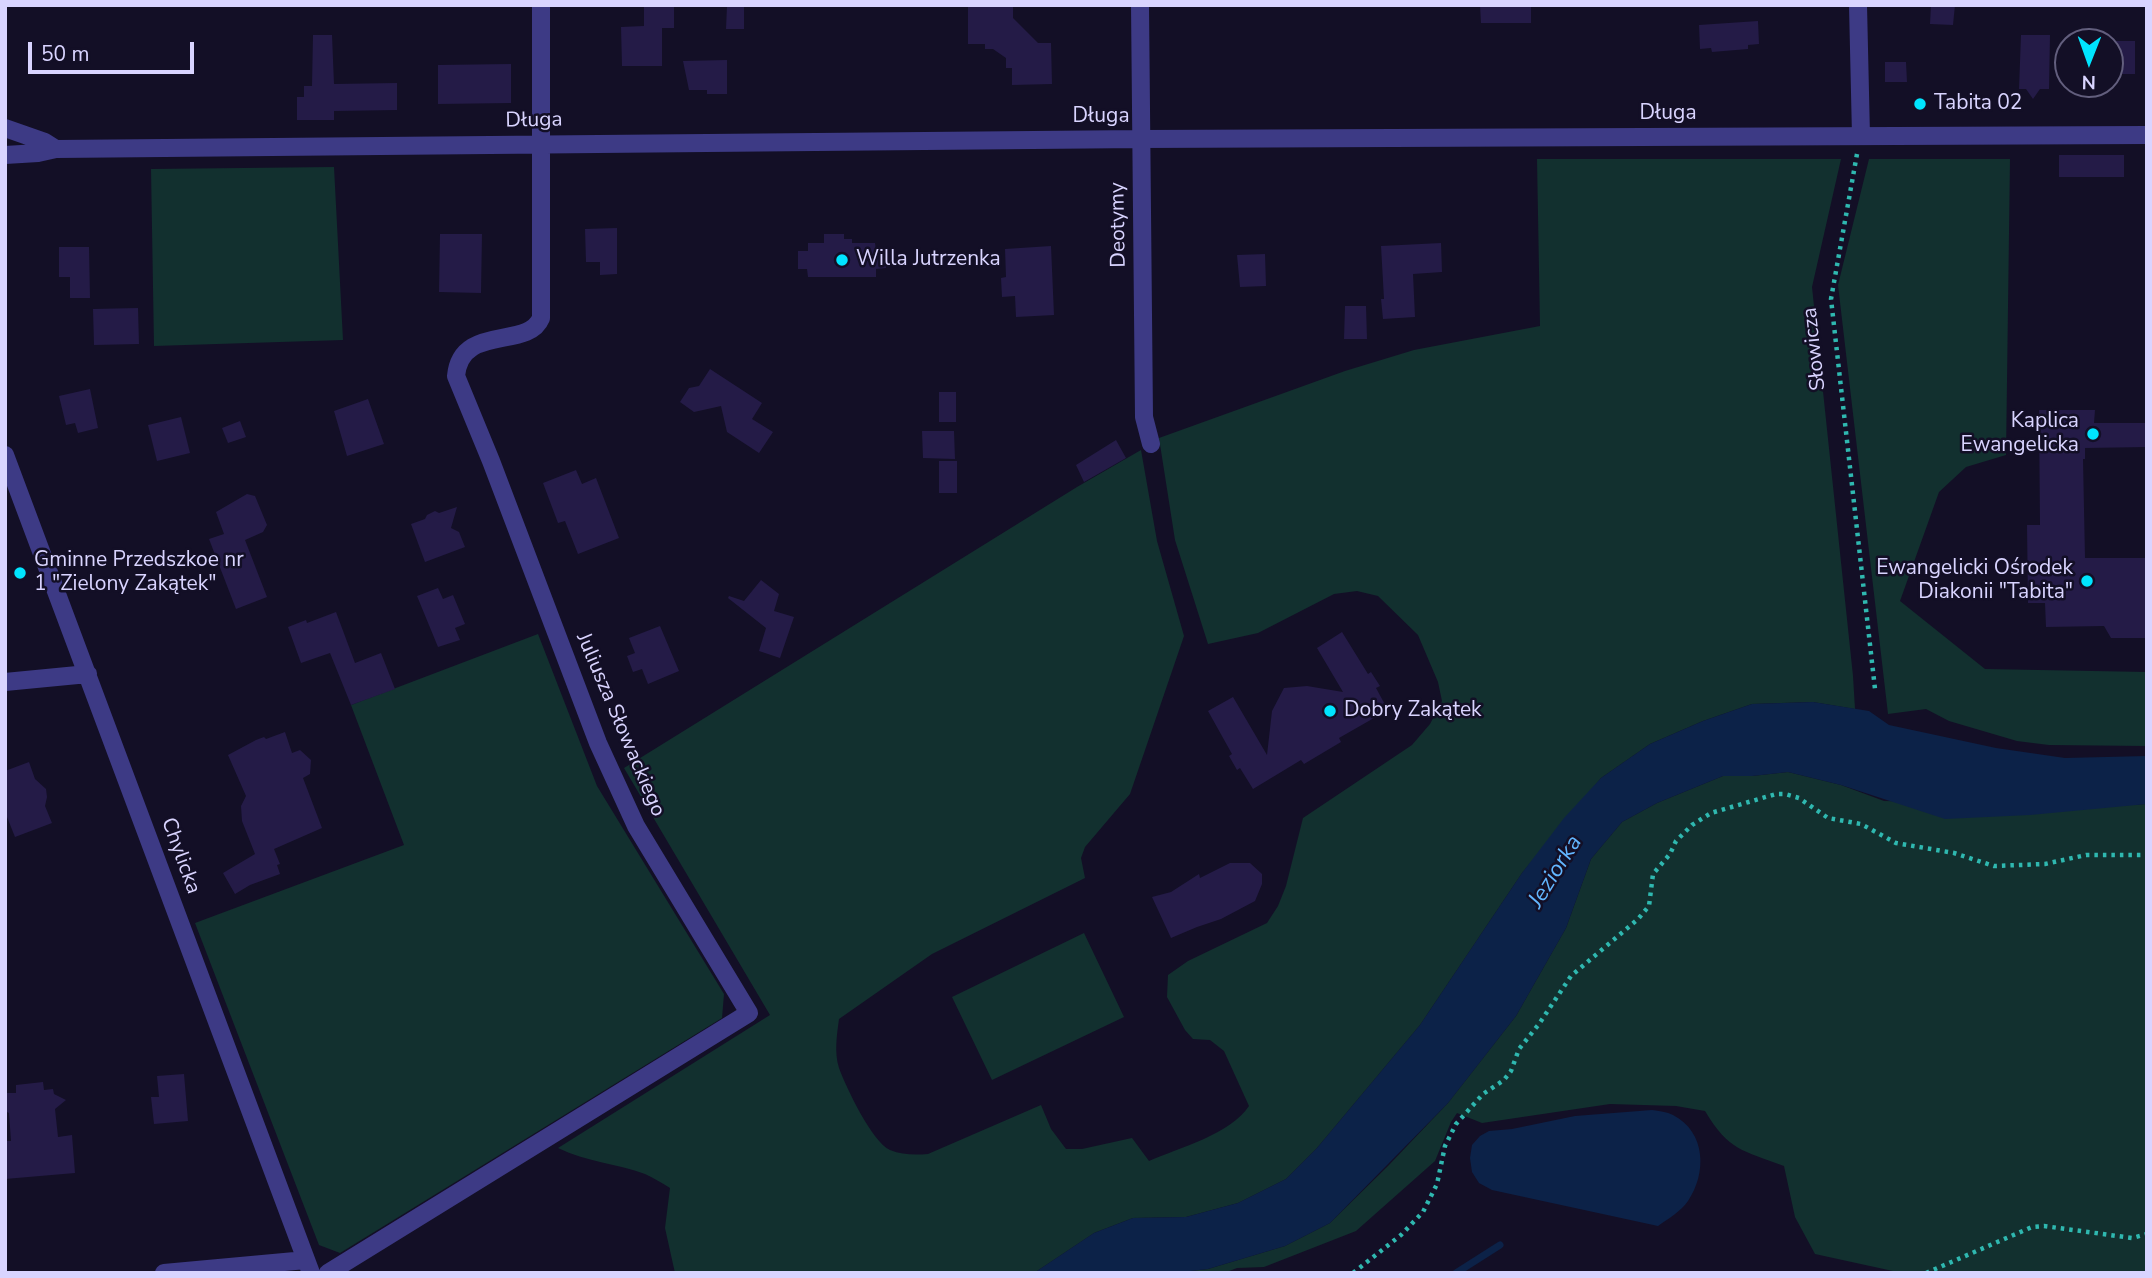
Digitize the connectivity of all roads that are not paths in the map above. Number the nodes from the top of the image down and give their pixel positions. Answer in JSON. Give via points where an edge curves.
{"nodes":[{"id":1,"x":541,"y":5,"type":"edge"},
{"id":2,"x":1140,"y":5,"type":"edge"},
{"id":3,"x":1858,"y":5,"type":"edge"},
{"id":4,"x":5,"y":128,"type":"edge"},
{"id":5,"x":2147,"y":135,"type":"edge"},
{"id":6,"x":1861,"y":136,"type":"junction"},
{"id":7,"x":1141,"y":139,"type":"junction"},
{"id":8,"x":540,"y":144,"type":"junction"},
{"id":9,"x":55,"y":149,"type":"junction"},
{"id":10,"x":5,"y":155,"type":"edge"},
{"id":11,"x":1151,"y":444,"type":"dead end"},
{"id":12,"x":5,"y":455,"type":"edge"},
{"id":13,"x":88,"y":674,"type":"junction"},
{"id":14,"x":5,"y":682,"type":"edge"},
{"id":15,"x":309,"y":1266,"type":"edge"},
{"id":16,"x":164,"y":1273,"type":"edge"},
{"id":17,"x":328,"y":1273,"type":"edge"}],
"edges":[{"from":1,"to":8,"type":"street","name":"Juliusza Słowackiego"},
{"from":2,"to":7,"type":"street","name":"Deotymy"},
{"from":3,"to":6,"type":"street"},
{"from":4,"to":9,"type":"street","name":"Długa"},
{"from":5,"to":6,"type":"street","name":"Długa"},
{"from":6,"to":7,"type":"street","name":"Długa"},
{"from":7,"to":8,"type":"street","name":"Długa"},
{"from":7,"to":11,"type":"street","name":"Deotymy","via":[[1144,417]]},
{"from":8,"to":9,"type":"street","name":"Długa"},
{"from":8,"to":17,"type":"street","name":"Juliusza Słowackiego","via":[[541,318],[530,330],[481,343],[466,352],[457,361],[456,376],[614,779],[636,826],[749,1013]]},
{"from":9,"to":10,"type":"street","name":"Długa"},
{"from":12,"to":13,"type":"street","name":"Chylicka"},
{"from":13,"to":14,"type":"street"},
{"from":13,"to":15,"type":"street","name":"Chylicka"},
{"from":15,"to":16,"type":"street"}]}
